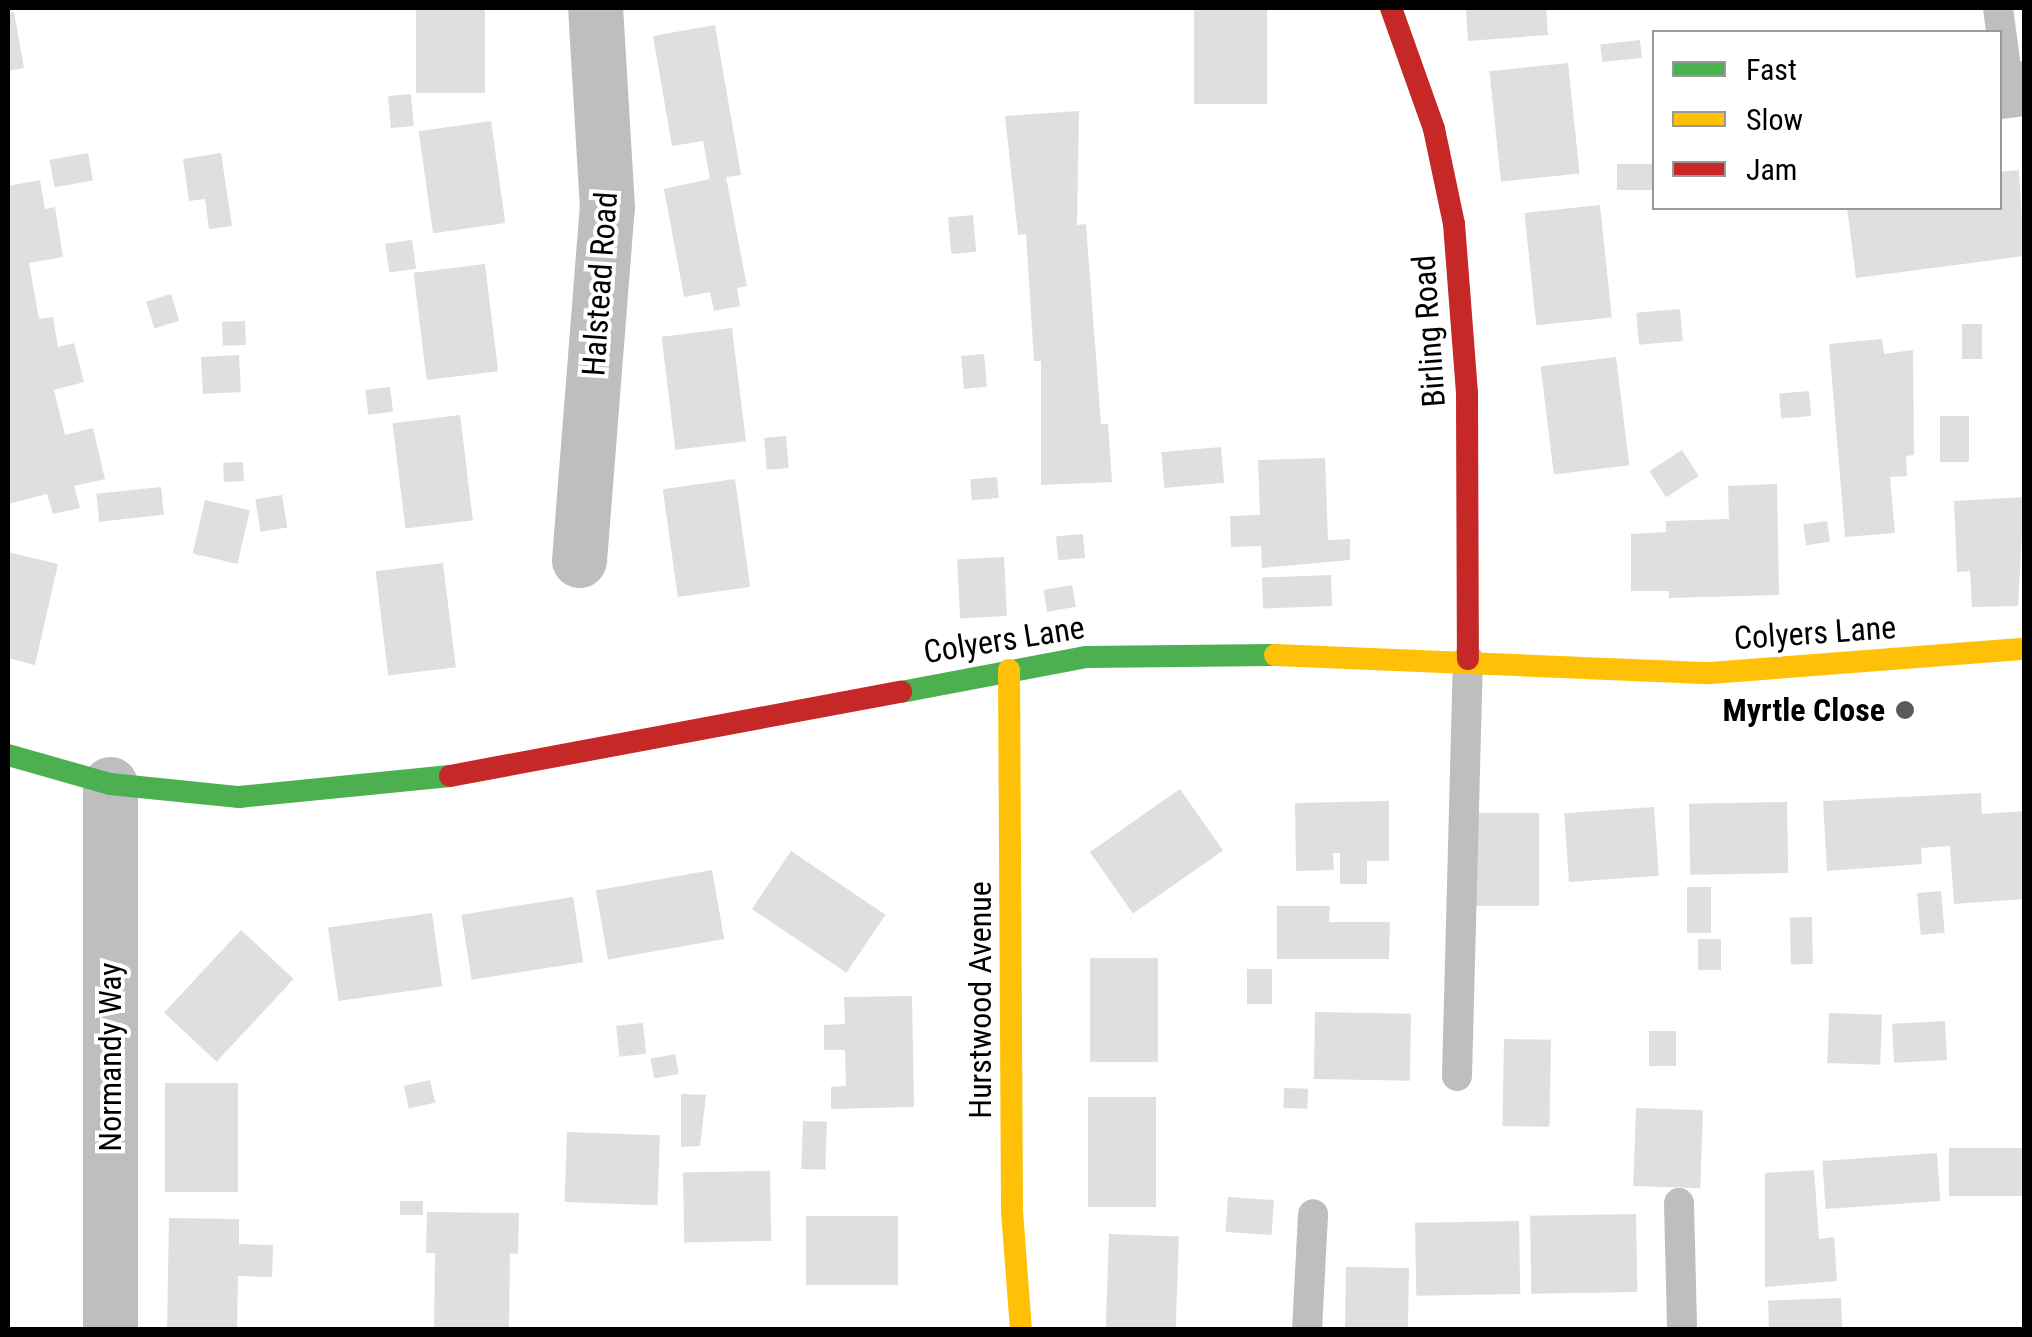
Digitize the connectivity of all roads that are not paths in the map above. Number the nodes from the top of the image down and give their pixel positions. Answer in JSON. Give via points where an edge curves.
{"nodes":[{"id":1,"x":595,"y":8,"type":"edge"},
{"id":2,"x":1391,"y":8,"type":"edge"},
{"id":3,"x":2002,"y":33,"type":"edge"},
{"id":4,"x":2011,"y":90,"type":"edge"},
{"id":5,"x":580,"y":560,"type":"dead end"},
{"id":6,"x":2024,"y":649,"type":"edge"},
{"id":7,"x":1468,"y":658,"type":"junction"},
{"id":8,"x":1009,"y":670,"type":"junction"},
{"id":9,"x":8,"y":755,"type":"edge"},
{"id":10,"x":110,"y":784,"type":"junction"},
{"id":11,"x":1458,"y":1076,"type":"dead end"},
{"id":12,"x":1680,"y":1203,"type":"dead end"},
{"id":13,"x":1313,"y":1214,"type":"dead end"},
{"id":14,"x":110,"y":1330,"type":"edge"},
{"id":15,"x":1020,"y":1330,"type":"edge"},
{"id":16,"x":1307,"y":1330,"type":"edge"},
{"id":17,"x":1682,"y":1330,"type":"edge"}],
"edges":[{"from":1,"to":5,"type":"street","name":"Halstead Road","via":[[608,208]]},
{"from":2,"to":7,"type":"street","name":"Birling Road","via":[[1434,130],[1454,224],[1468,394]]},
{"from":3,"to":4,"type":"lane"},
{"from":6,"to":7,"type":"street","name":"Colyers Lane","via":[[1710,673]]},
{"from":7,"to":8,"type":"street","name":"Colyers Lane","via":[[1205,652],[1087,657]]},
{"from":7,"to":11,"type":"lane"},
{"from":8,"to":10,"type":"street","name":"Colyers Lane","via":[[440,778],[239,797]]},
{"from":8,"to":15,"type":"street","name":"Hurstwood Avenue","via":[[1012,1211]]},
{"from":9,"to":10,"type":"street","name":"Colyers Lane"},
{"from":10,"to":14,"type":"street","name":"Normandy Way"},
{"from":12,"to":17,"type":"lane"},
{"from":13,"to":16,"type":"lane"}]}
